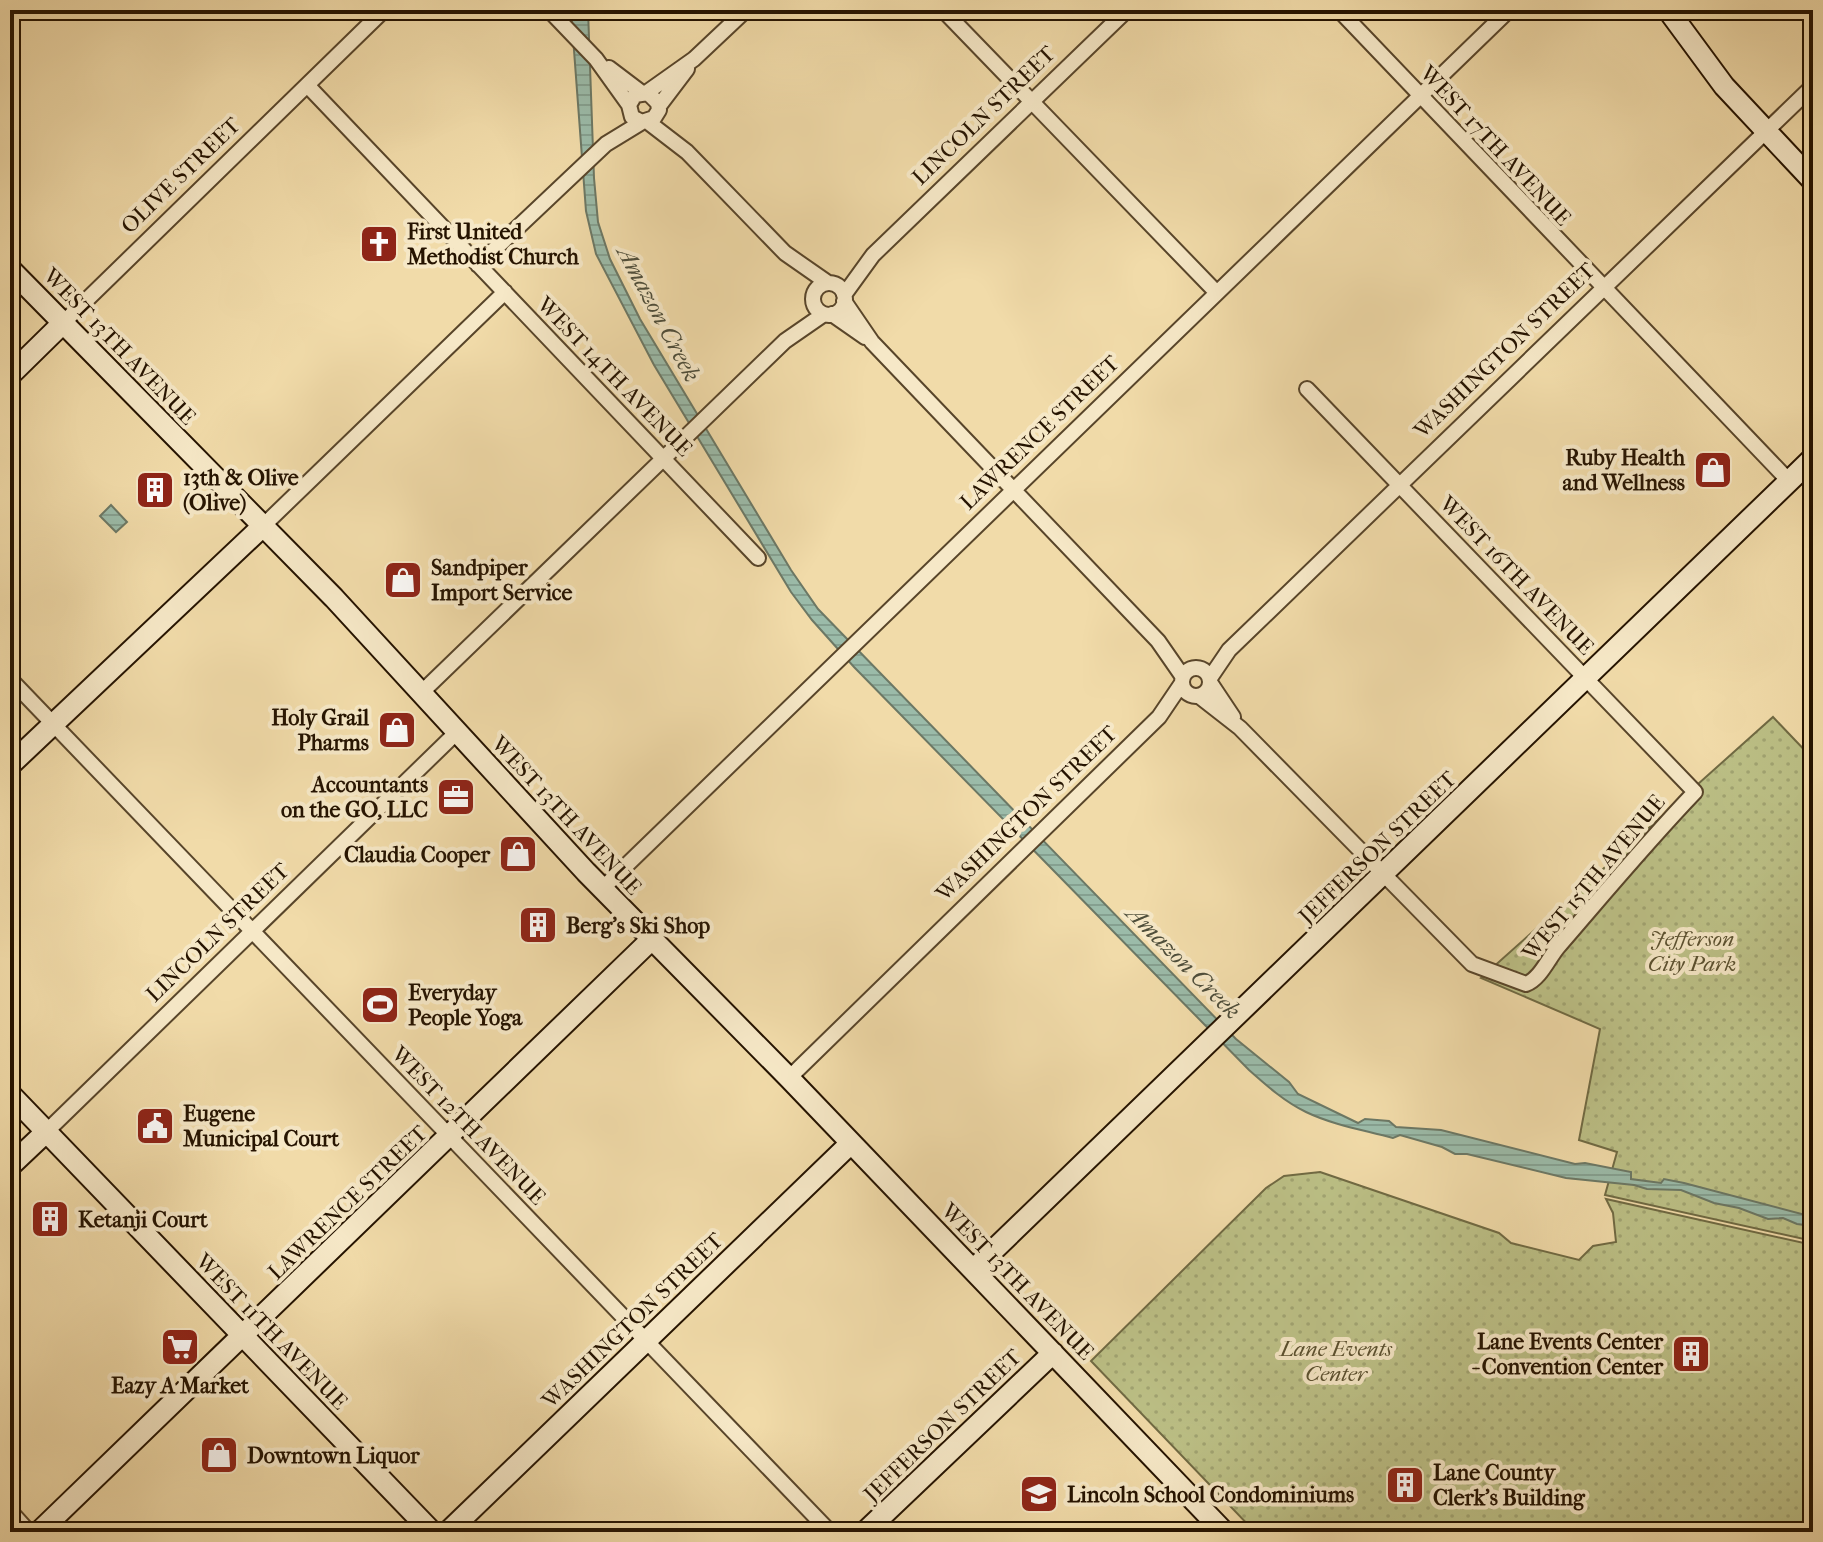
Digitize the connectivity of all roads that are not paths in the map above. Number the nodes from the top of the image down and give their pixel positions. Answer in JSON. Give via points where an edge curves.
{"nodes":[{"id":1,"x":384,"y":10,"type":"edge"},
{"id":2,"x":549,"y":10,"type":"edge"},
{"id":3,"x":746,"y":10,"type":"edge"},
{"id":4,"x":943,"y":10,"type":"edge"},
{"id":5,"x":1127,"y":10,"type":"edge"},
{"id":6,"x":1339,"y":10,"type":"edge"},
{"id":7,"x":1509,"y":10,"type":"edge"},
{"id":8,"x":1668,"y":10,"type":"edge"},
{"id":9,"x":596,"y":59,"type":"junction"},
{"id":10,"x":694,"y":59,"type":"junction"},
{"id":11,"x":307,"y":85,"type":"junction"},
{"id":12,"x":1813,"y":86,"type":"edge"},
{"id":13,"x":644,"y":93,"type":"junction"},
{"id":14,"x":1420,"y":97,"type":"junction"},
{"id":15,"x":1032,"y":102,"type":"junction"},
{"id":16,"x":629,"y":108,"type":"junction"},
{"id":17,"x":659,"y":108,"type":"junction"},
{"id":18,"x":645,"y":122,"type":"junction"},
{"id":19,"x":1766,"y":132,"type":"junction"},
{"id":20,"x":602,"y":147,"type":"junction"},
{"id":21,"x":687,"y":152,"type":"junction"},
{"id":22,"x":1813,"y":181,"type":"edge"},
{"id":23,"x":785,"y":253,"type":"junction"},
{"id":24,"x":873,"y":255,"type":"junction"},
{"id":25,"x":478,"y":265,"type":"junction"},
{"id":26,"x":10,"y":269,"type":"edge"},
{"id":27,"x":830,"y":284,"type":"junction"},
{"id":28,"x":1602,"y":288,"type":"junction"},
{"id":29,"x":505,"y":292,"type":"junction"},
{"id":30,"x":1217,"y":293,"type":"junction"},
{"id":31,"x":813,"y":298,"type":"junction"},
{"id":32,"x":844,"y":298,"type":"junction"},
{"id":33,"x":828,"y":314,"type":"junction"},
{"id":34,"x":64,"y":322,"type":"junction"},
{"id":35,"x":785,"y":341,"type":"junction"},
{"id":36,"x":872,"y":342,"type":"junction"},
{"id":37,"x":10,"y":375,"type":"edge"},
{"id":38,"x":1307,"y":389,"type":"dead end"},
{"id":39,"x":1813,"y":458,"type":"edge"},
{"id":40,"x":664,"y":459,"type":"junction"},
{"id":41,"x":1789,"y":481,"type":"junction"},
{"id":42,"x":1399,"y":485,"type":"junction"},
{"id":43,"x":1014,"y":490,"type":"junction"},
{"id":44,"x":263,"y":526,"type":"junction"},
{"id":45,"x":758,"y":558,"type":"dead end"},
{"id":46,"x":1229,"y":650,"type":"junction"},
{"id":47,"x":1189,"y":674,"type":"junction"},
{"id":48,"x":10,"y":679,"type":"edge"},
{"id":49,"x":1586,"y":679,"type":"junction"},
{"id":50,"x":1210,"y":681,"type":"junction"},
{"id":51,"x":421,"y":693,"type":"junction"},
{"id":52,"x":1196,"y":696,"type":"junction"},
{"id":53,"x":1159,"y":717,"type":"junction"},
{"id":54,"x":52,"y":723,"type":"junction"},
{"id":55,"x":1240,"y":728,"type":"junction"},
{"id":56,"x":457,"y":732,"type":"junction"},
{"id":57,"x":10,"y":765,"type":"edge"},
{"id":58,"x":1695,"y":792,"type":"joint"},
{"id":59,"x":1384,"y":873,"type":"junction"},
{"id":60,"x":603,"y":888,"type":"junction"},
{"id":61,"x":252,"y":931,"type":"junction"},
{"id":62,"x":653,"y":938,"type":"junction"},
{"id":63,"x":789,"y":1078,"type":"junction"},
{"id":64,"x":10,"y":1094,"type":"edge"},
{"id":65,"x":46,"y":1132,"type":"junction"},
{"id":66,"x":450,"y":1136,"type":"junction"},
{"id":67,"x":851,"y":1143,"type":"junction"},
{"id":68,"x":10,"y":1166,"type":"edge"},
{"id":69,"x":974,"y":1269,"type":"junction"},
{"id":70,"x":243,"y":1336,"type":"junction"},
{"id":71,"x":646,"y":1340,"type":"junction"},
{"id":72,"x":1053,"y":1353,"type":"junction"},
{"id":73,"x":10,"y":1511,"type":"edge"},
{"id":74,"x":29,"y":1532,"type":"edge"},
{"id":75,"x":39,"y":1532,"type":"edge"},
{"id":76,"x":432,"y":1532,"type":"edge"},
{"id":77,"x":448,"y":1532,"type":"edge"},
{"id":78,"x":830,"y":1532,"type":"edge"},
{"id":79,"x":865,"y":1532,"type":"edge"},
{"id":80,"x":1224,"y":1532,"type":"edge"}],
"edges":[{"from":1,"to":11,"type":"street","name":"OLIVE STREET"},
{"from":2,"to":9,"type":"street"},
{"from":3,"to":10,"type":"street"},
{"from":4,"to":15,"type":"street"},
{"from":5,"to":15,"type":"street","name":"LINCOLN STREET"},
{"from":6,"to":14,"type":"street","name":"WEST 17TH AVENUE"},
{"from":7,"to":14,"type":"street","name":"LAWRENCE STREET"},
{"from":8,"to":19,"type":"main road"},
{"from":9,"to":13,"type":"street"},
{"from":9,"to":16,"type":"street"},
{"from":10,"to":13,"type":"street"},
{"from":10,"to":17,"type":"street"},
{"from":11,"to":25,"type":"street","name":"WEST 14TH AVENUE"},
{"from":11,"to":34,"type":"street","name":"OLIVE STREET"},
{"from":12,"to":19,"type":"street","name":"WASHINGTON STREET"},
{"from":13,"to":16,"type":"street","via":[[635,95]]},
{"from":13,"to":17,"type":"street","via":[[655,98]]},
{"from":14,"to":28,"type":"street","name":"WEST 17TH AVENUE"},
{"from":14,"to":30,"type":"street","name":"LAWRENCE STREET"},
{"from":15,"to":24,"type":"street","name":"LINCOLN STREET"},
{"from":15,"to":30,"type":"street"},
{"from":16,"to":18,"type":"street","via":[[632,117]]},
{"from":16,"to":20,"type":"street"},
{"from":17,"to":18,"type":"street"},
{"from":17,"to":21,"type":"street"},
{"from":18,"to":20,"type":"street"},
{"from":18,"to":21,"type":"street"},
{"from":19,"to":22,"type":"main road"},
{"from":19,"to":28,"type":"street","name":"WASHINGTON STREET"},
{"from":20,"to":25,"type":"street"},
{"from":21,"to":23,"type":"street"},
{"from":23,"to":27,"type":"street"},
{"from":23,"to":31,"type":"street"},
{"from":24,"to":27,"type":"street","name":"LINCOLN STREET"},
{"from":24,"to":32,"type":"street","name":"LINCOLN STREET"},
{"from":25,"to":29,"type":"street","name":"WEST 14TH AVENUE"},
{"from":26,"to":34,"type":"main road","name":"WEST 13TH AVENUE"},
{"from":27,"to":31,"type":"street","via":[[819,287]]},
{"from":27,"to":32,"type":"street","via":[[839,287]]},
{"from":28,"to":41,"type":"street","name":"WEST 17TH AVENUE"},
{"from":28,"to":42,"type":"street","name":"WASHINGTON STREET"},
{"from":29,"to":40,"type":"street","name":"WEST 14TH AVENUE"},
{"from":29,"to":44,"type":"street"},
{"from":30,"to":43,"type":"street","name":"LAWRENCE STREET"},
{"from":31,"to":33,"type":"street","via":[[816,308]]},
{"from":31,"to":35,"type":"street"},
{"from":32,"to":33,"type":"street","via":[[840,310]]},
{"from":32,"to":36,"type":"street"},
{"from":33,"to":35,"type":"street"},
{"from":33,"to":36,"type":"street"},
{"from":34,"to":37,"type":"main road","name":"OLIVE STREET"},
{"from":34,"to":44,"type":"main road","name":"WEST 13TH AVENUE"},
{"from":35,"to":40,"type":"street"},
{"from":36,"to":43,"type":"street"},
{"from":38,"to":42,"type":"street","name":"WEST 16TH AVENUE"},
{"from":39,"to":41,"type":"main road","name":"JEFFERSON STREET"},
{"from":40,"to":45,"type":"street","name":"WEST 14TH AVENUE"},
{"from":40,"to":51,"type":"street"},
{"from":41,"to":49,"type":"main road","name":"JEFFERSON STREET"},
{"from":42,"to":46,"type":"street","name":"WASHINGTON STREET"},
{"from":42,"to":49,"type":"street","name":"WEST 16TH AVENUE"},
{"from":43,"to":47,"type":"street"},
{"from":43,"to":60,"type":"street","name":"LAWRENCE STREET"},
{"from":44,"to":51,"type":"main road","name":"WEST 13TH AVENUE"},
{"from":44,"to":54,"type":"main road"},
{"from":46,"to":47,"type":"street","name":"WASHINGTON STREET"},
{"from":46,"to":50,"type":"street","name":"WASHINGTON STREET"},
{"from":47,"to":50,"type":"street","via":[[1206,671]]},
{"from":47,"to":52,"type":"street","via":[[1184,690]]},
{"from":47,"to":53,"type":"street","name":"WASHINGTON STREET"},
{"from":48,"to":54,"type":"street","name":"WEST 12TH AVENUE"},
{"from":49,"to":58,"type":"street","name":"WEST 16TH AVENUE"},
{"from":49,"to":59,"type":"main road","name":"JEFFERSON STREET"},
{"from":50,"to":52,"type":"street","via":[[1206,692]]},
{"from":50,"to":55,"type":"street","name":"WEST 15TH AVENUE"},
{"from":51,"to":56,"type":"main road","name":"WEST 13TH AVENUE"},
{"from":52,"to":53,"type":"street","name":"WASHINGTON STREET"},
{"from":52,"to":55,"type":"street","name":"WEST 15TH AVENUE"},
{"from":53,"to":63,"type":"street","name":"WASHINGTON STREET"},
{"from":54,"to":57,"type":"main road"},
{"from":54,"to":61,"type":"street","name":"WEST 12TH AVENUE"},
{"from":55,"to":59,"type":"street","name":"WEST 15TH AVENUE"},
{"from":56,"to":60,"type":"main road","name":"WEST 13TH AVENUE"},
{"from":56,"to":61,"type":"street","name":"LINCOLN STREET"},
{"from":58,"to":59,"type":"street","name":"WEST 15TH AVENUE","via":[[1526,984],[1472,964]]},
{"from":59,"to":69,"type":"main road","name":"JEFFERSON STREET"},
{"from":60,"to":62,"type":"main road","name":"WEST 13TH AVENUE"},
{"from":61,"to":65,"type":"street","name":"LINCOLN STREET"},
{"from":61,"to":66,"type":"street","name":"WEST 12TH AVENUE"},
{"from":62,"to":63,"type":"main road","name":"WEST 13TH AVENUE"},
{"from":62,"to":66,"type":"main road","name":"LAWRENCE STREET"},
{"from":63,"to":67,"type":"main road","name":"WEST 13TH AVENUE"},
{"from":64,"to":65,"type":"main road","name":"WEST 11TH AVENUE"},
{"from":65,"to":68,"type":"main road","name":"LINCOLN STREET"},
{"from":65,"to":70,"type":"main road","name":"WEST 11TH AVENUE"},
{"from":66,"to":70,"type":"main road","name":"LAWRENCE STREET"},
{"from":66,"to":71,"type":"street","name":"WEST 12TH AVENUE"},
{"from":67,"to":69,"type":"main road","name":"WEST 13TH AVENUE"},
{"from":67,"to":71,"type":"main road","name":"WASHINGTON STREET"},
{"from":69,"to":72,"type":"main road","name":"WEST 13TH AVENUE"},
{"from":70,"to":75,"type":"main road","name":"LAWRENCE STREET"},
{"from":70,"to":76,"type":"main road","name":"WEST 11TH AVENUE"},
{"from":71,"to":77,"type":"main road","name":"WASHINGTON STREET"},
{"from":71,"to":78,"type":"street","name":"WEST 12TH AVENUE"},
{"from":72,"to":79,"type":"main road","name":"JEFFERSON STREET"},
{"from":72,"to":80,"type":"main road","name":"WEST 13TH AVENUE"},
{"from":73,"to":74,"type":"street"}]}
